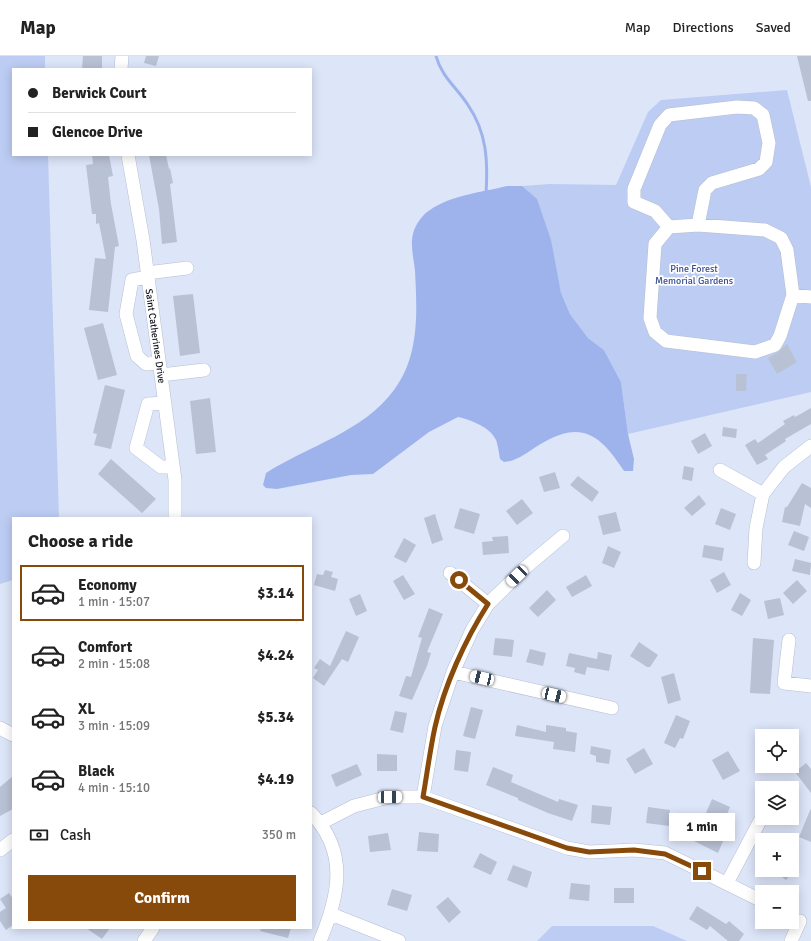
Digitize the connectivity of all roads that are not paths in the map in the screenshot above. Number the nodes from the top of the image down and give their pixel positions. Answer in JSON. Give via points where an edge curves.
{"nodes":[{"id":1,"x":122,"y":56,"type":"edge"},
{"id":2,"x":121,"y":68,"type":"edge"},
{"id":3,"x":128,"y":156,"type":"edge"},
{"id":4,"x":698,"y":225,"type":"junction"},
{"id":5,"x":669,"y":228,"type":"junction"},
{"id":6,"x":187,"y":268,"type":"dead end"},
{"id":7,"x":147,"y":275,"type":"junction"},
{"id":8,"x":794,"y":296,"type":"junction"},
{"id":9,"x":811,"y":297,"type":"edge"},
{"id":10,"x":160,"y":369,"type":"junction"},
{"id":11,"x":204,"y":370,"type":"dead end"},
{"id":12,"x":165,"y":403,"type":"junction"},
{"id":13,"x":811,"y":446,"type":"edge"},
{"id":14,"x":173,"y":467,"type":"junction"},
{"id":15,"x":720,"y":470,"type":"dead end"},
{"id":16,"x":763,"y":494,"type":"junction"},
{"id":17,"x":175,"y":517,"type":"edge"},
{"id":18,"x":563,"y":536,"type":"dead end"},
{"id":19,"x":754,"y":563,"type":"dead end"},
{"id":20,"x":450,"y":573,"type":"dead end"},
{"id":21,"x":488,"y":604,"type":"junction"},
{"id":22,"x":789,"y":640,"type":"dead end"},
{"id":23,"x":453,"y":672,"type":"junction"},
{"id":24,"x":811,"y":686,"type":"edge"},
{"id":25,"x":612,"y":708,"type":"dead end"},
{"id":26,"x":0,"y":728,"type":"edge"},
{"id":27,"x":12,"y":734,"type":"edge"},
{"id":28,"x":423,"y":797,"type":"junction"},
{"id":29,"x":312,"y":814,"type":"edge"},
{"id":30,"x":321,"y":823,"type":"junction"},
{"id":31,"x":758,"y":825,"type":"edge"},
{"id":32,"x":12,"y":841,"type":"edge"},
{"id":33,"x":0,"y":850,"type":"edge"},
{"id":34,"x":727,"y":883,"type":"junction"},
{"id":35,"x":755,"y":897,"type":"edge"},
{"id":36,"x":332,"y":914,"type":"junction"},
{"id":37,"x":801,"y":922,"type":"edge"},
{"id":38,"x":152,"y":929,"type":"edge"},
{"id":39,"x":144,"y":941,"type":"edge"},
{"id":40,"x":320,"y":941,"type":"edge"},
{"id":41,"x":399,"y":941,"type":"edge"},
{"id":42,"x":791,"y":941,"type":"edge"}],
"edges":[{"from":1,"to":2,"type":"street"},
{"from":3,"to":7,"type":"street","name":"Saint Catherines Drive"},
{"from":4,"to":5,"type":"street"},
{"from":4,"to":5,"type":"street","via":[[705,190],[712,183],[759,169],[766,162],[769,143],[763,115],[754,108],[737,107],[669,115],[660,125],[634,189],[634,202],[655,211]]},
{"from":4,"to":8,"type":"street","via":[[765,230],[781,238],[787,250]]},
{"from":5,"to":8,"type":"street","via":[[655,244],[650,318],[655,332],[666,342],[755,352],[774,345],[780,336]]},
{"from":6,"to":7,"type":"street"},
{"from":7,"to":10,"type":"street","name":"Saint Catherines Drive"},
{"from":7,"to":10,"type":"street","via":[[132,280],[126,314],[137,356],[146,364]]},
{"from":8,"to":9,"type":"street"},
{"from":10,"to":11,"type":"street"},
{"from":10,"to":12,"type":"street","name":"Saint Catherines Drive"},
{"from":12,"to":14,"type":"street","name":"Saint Catherines Drive"},
{"from":12,"to":14,"type":"street","via":[[148,404],[136,448],[161,467]]},
{"from":13,"to":16,"type":"street","via":[[784,467]]},
{"from":14,"to":17,"type":"street","name":"Saint Catherines Drive"},
{"from":15,"to":16,"type":"street"},
{"from":16,"to":19,"type":"street","via":[[756,528]]},
{"from":18,"to":21,"type":"street"},
{"from":20,"to":21,"type":"street"},
{"from":21,"to":23,"type":"street","via":[[472,630]]},
{"from":22,"to":24,"type":"street","via":[[784,683]]},
{"from":23,"to":25,"type":"street"},
{"from":23,"to":28,"type":"street","via":[[435,726]]},
{"from":26,"to":27,"type":"street"},
{"from":28,"to":30,"type":"street","via":[[390,797],[354,806]]},
{"from":28,"to":34,"type":"street","via":[[567,848],[589,852],[634,850],[665,854]]},
{"from":29,"to":30,"type":"street"},
{"from":30,"to":36,"type":"street","via":[[338,867]]},
{"from":31,"to":34,"type":"street"},
{"from":32,"to":33,"type":"street"},
{"from":34,"to":35,"type":"street"},
{"from":36,"to":40,"type":"street"},
{"from":36,"to":41,"type":"street"},
{"from":37,"to":42,"type":"street"},
{"from":38,"to":39,"type":"street"}]}
